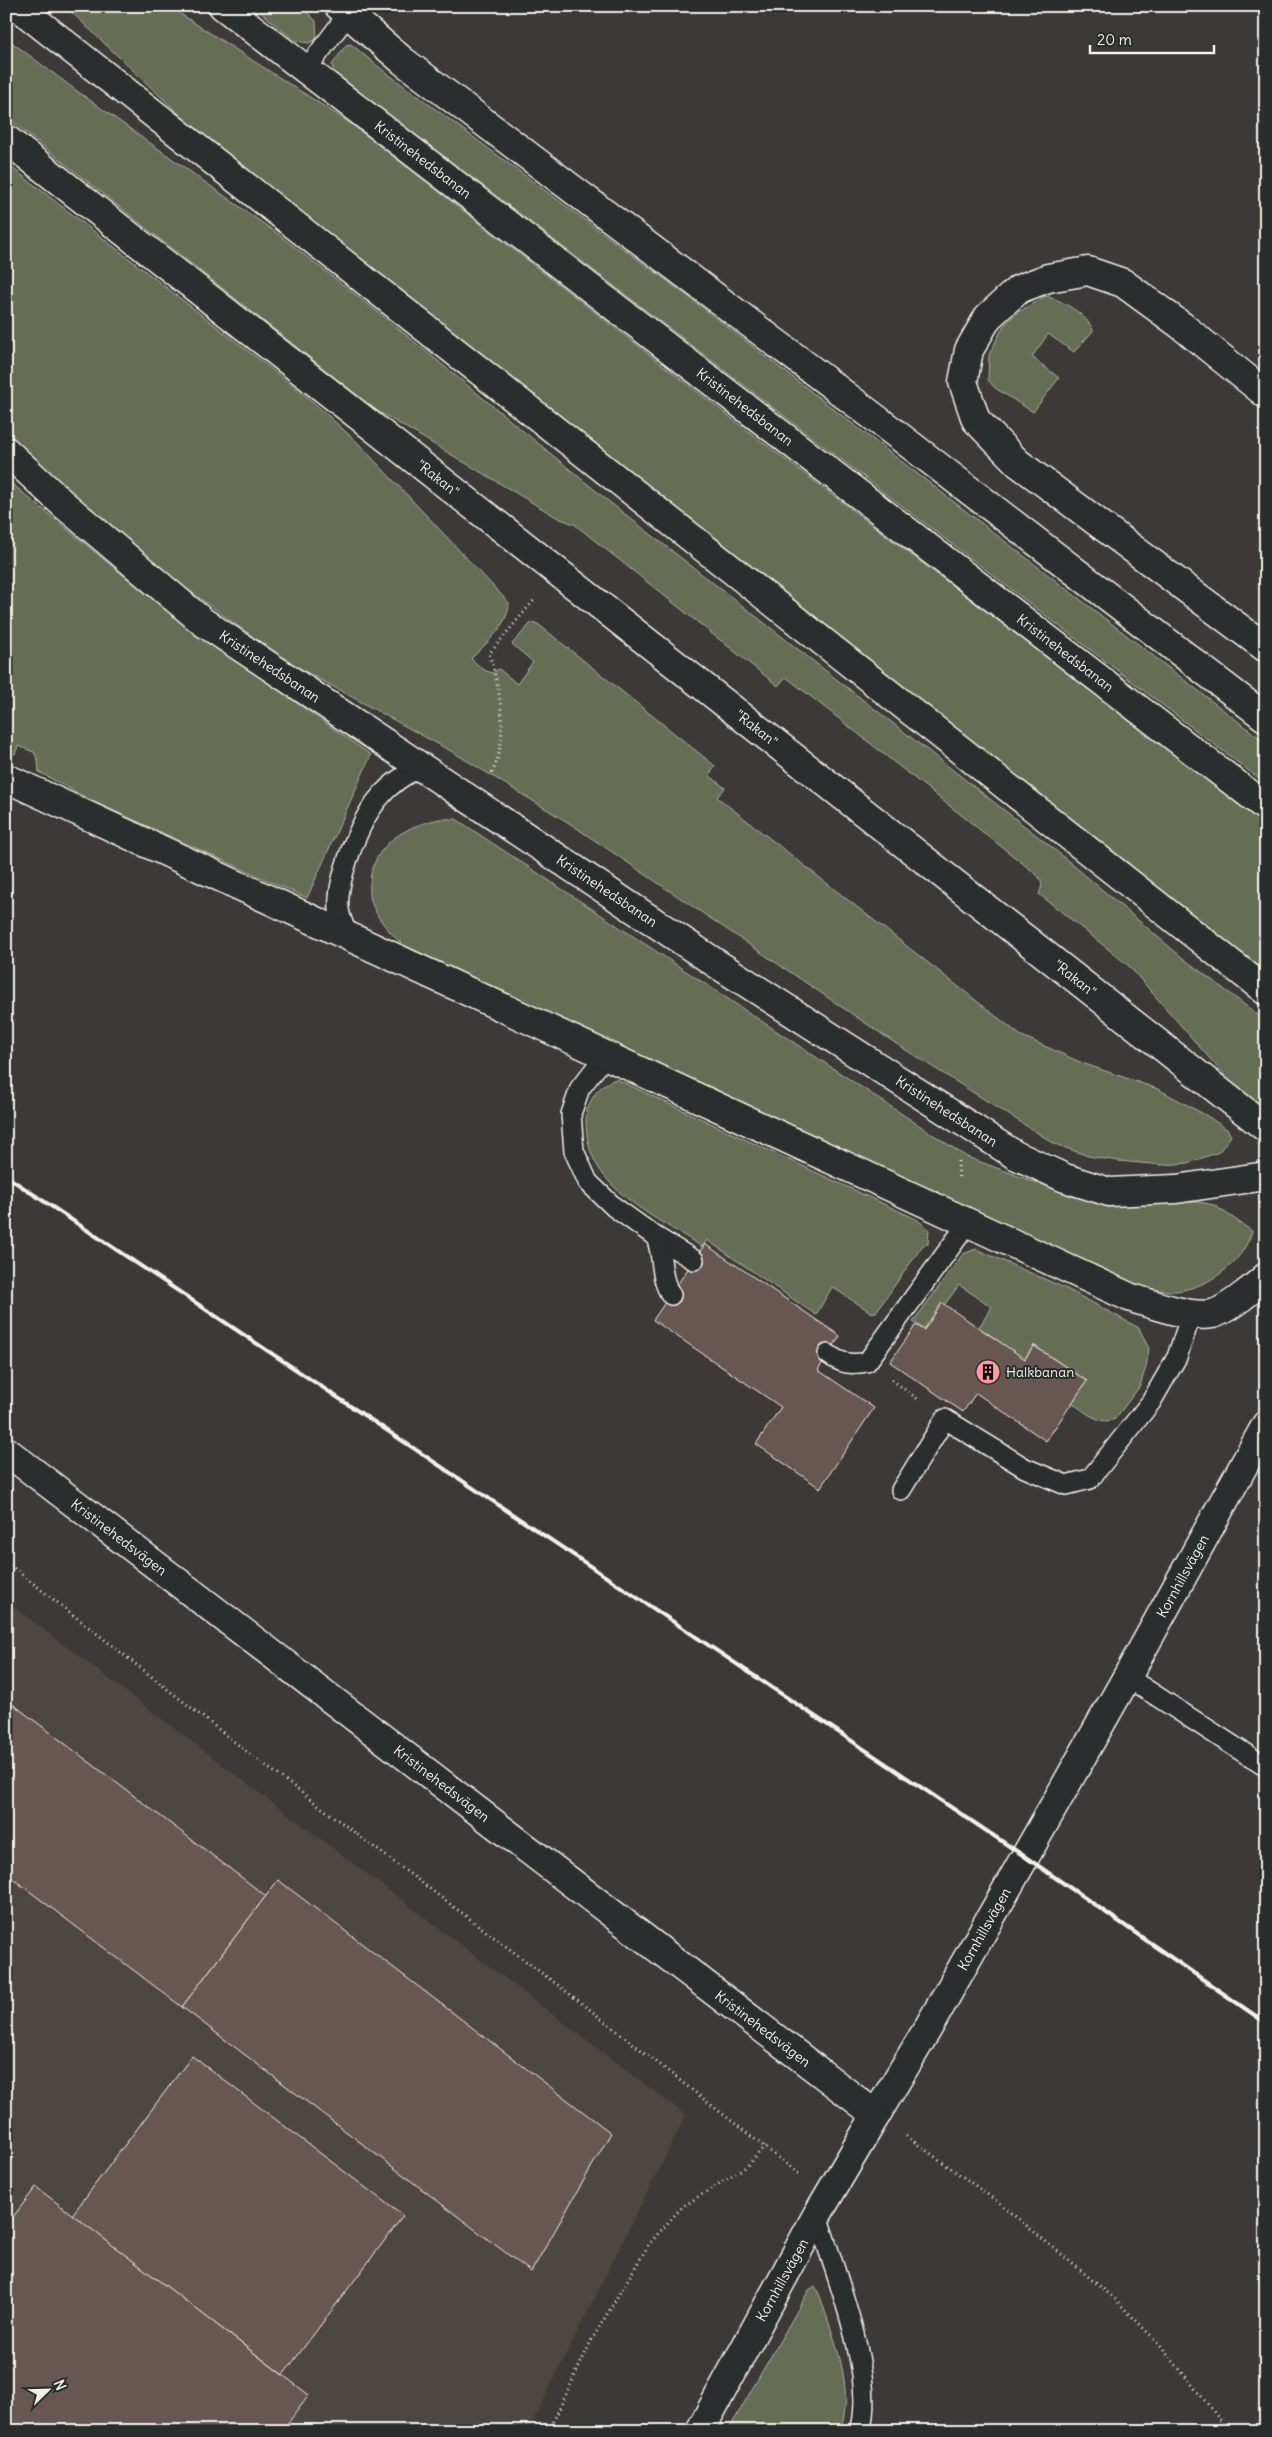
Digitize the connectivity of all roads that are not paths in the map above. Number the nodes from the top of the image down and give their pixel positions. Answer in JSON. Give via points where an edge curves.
{"nodes":[{"id":1,"x":17,"y":6,"type":"edge"},
{"id":2,"x":223,"y":6,"type":"edge"},
{"id":3,"x":344,"y":10,"type":"edge"},
{"id":4,"x":306,"y":70,"type":"junction"},
{"id":5,"x":6,"y":139,"type":"edge"},
{"id":6,"x":1266,"y":394,"type":"edge"},
{"id":7,"x":6,"y":451,"type":"edge"},
{"id":8,"x":1266,"y":648,"type":"edge"},
{"id":9,"x":1266,"y":718,"type":"edge"},
{"id":10,"x":422,"y":766,"type":"junction"},
{"id":11,"x":6,"y":778,"type":"edge"},
{"id":12,"x":1266,"y":807,"type":"edge"},
{"id":13,"x":348,"y":935,"type":"junction"},
{"id":14,"x":1266,"y":991,"type":"edge"},
{"id":15,"x":606,"y":1055,"type":"junction"},
{"id":16,"x":1266,"y":1128,"type":"edge"},
{"id":17,"x":1266,"y":1176,"type":"edge"},
{"id":18,"x":962,"y":1220,"type":"junction"},
{"id":19,"x":656,"y":1237,"type":"junction"},
{"id":20,"x":694,"y":1260,"type":"dead end"},
{"id":21,"x":1266,"y":1277,"type":"edge"},
{"id":22,"x":671,"y":1295,"type":"dead end"},
{"id":23,"x":1192,"y":1312,"type":"junction"},
{"id":24,"x":828,"y":1354,"type":"dead end"},
{"id":25,"x":1266,"y":1425,"type":"edge"},
{"id":26,"x":6,"y":1451,"type":"edge"},
{"id":27,"x":901,"y":1490,"type":"dead end"},
{"id":28,"x":1127,"y":1677,"type":"junction"},
{"id":29,"x":1266,"y":1767,"type":"edge"},
{"id":30,"x":876,"y":2115,"type":"junction"},
{"id":31,"x":823,"y":2205,"type":"junction"},
{"id":32,"x":700,"y":2431,"type":"edge"},
{"id":33,"x":860,"y":2431,"type":"edge"}],
"edges":[{"from":1,"to":14,"type":"street"},
{"from":2,"to":4,"type":"street","name":"Kristinehedsbanan"},
{"from":3,"to":4,"type":"lane"},
{"from":3,"to":9,"type":"street","via":[[404,60]]},
{"from":4,"to":12,"type":"street","name":"Kristinehedsbanan"},
{"from":5,"to":16,"type":"street","name":"\"Rakan\""},
{"from":6,"to":8,"type":"street","via":[[1182,326],[1122,283],[1088,271],[1048,278],[1019,289],[988,317],[968,350],[963,382],[976,420],[1018,463]]},
{"from":7,"to":10,"type":"street","name":"Kristinehedsbanan","via":[[62,503],[203,622]]},
{"from":10,"to":13,"type":"lane","via":[[400,777],[378,799],[359,833],[342,881],[339,910]]},
{"from":10,"to":17,"type":"street","name":"Kristinehedsbanan","via":[[714,962],[1015,1155],[1065,1178],[1109,1192],[1176,1189]]},
{"from":11,"to":13,"type":"street"},
{"from":13,"to":15,"type":"street"},
{"from":15,"to":18,"type":"street"},
{"from":15,"to":19,"type":"lane","via":[[580,1088],[570,1114],[574,1151],[588,1182],[614,1207]]},
{"from":18,"to":23,"type":"street","via":[[1129,1297],[1174,1311]]},
{"from":18,"to":24,"type":"lane","via":[[867,1362],[853,1365],[838,1362]]},
{"from":19,"to":20,"type":"lane"},
{"from":19,"to":22,"type":"lane","via":[[662,1255],[664,1286]]},
{"from":21,"to":23,"type":"street","via":[[1248,1293],[1212,1314]]},
{"from":23,"to":27,"type":"lane","via":[[1177,1358],[1151,1402],[1090,1479],[1066,1485],[1025,1468],[945,1419]]},
{"from":25,"to":28,"type":"street","name":"Kornhillsvägen"},
{"from":26,"to":30,"type":"street","name":"Kristinehedsvägen"},
{"from":28,"to":29,"type":"lane"},
{"from":28,"to":30,"type":"street","name":"Kornhillsvägen"},
{"from":30,"to":31,"type":"street","name":"Kornhillsvägen"},
{"from":31,"to":32,"type":"street","name":"Kornhillsvägen"},
{"from":31,"to":33,"type":"lane","via":[[865,2388],[865,2417]]}]}
